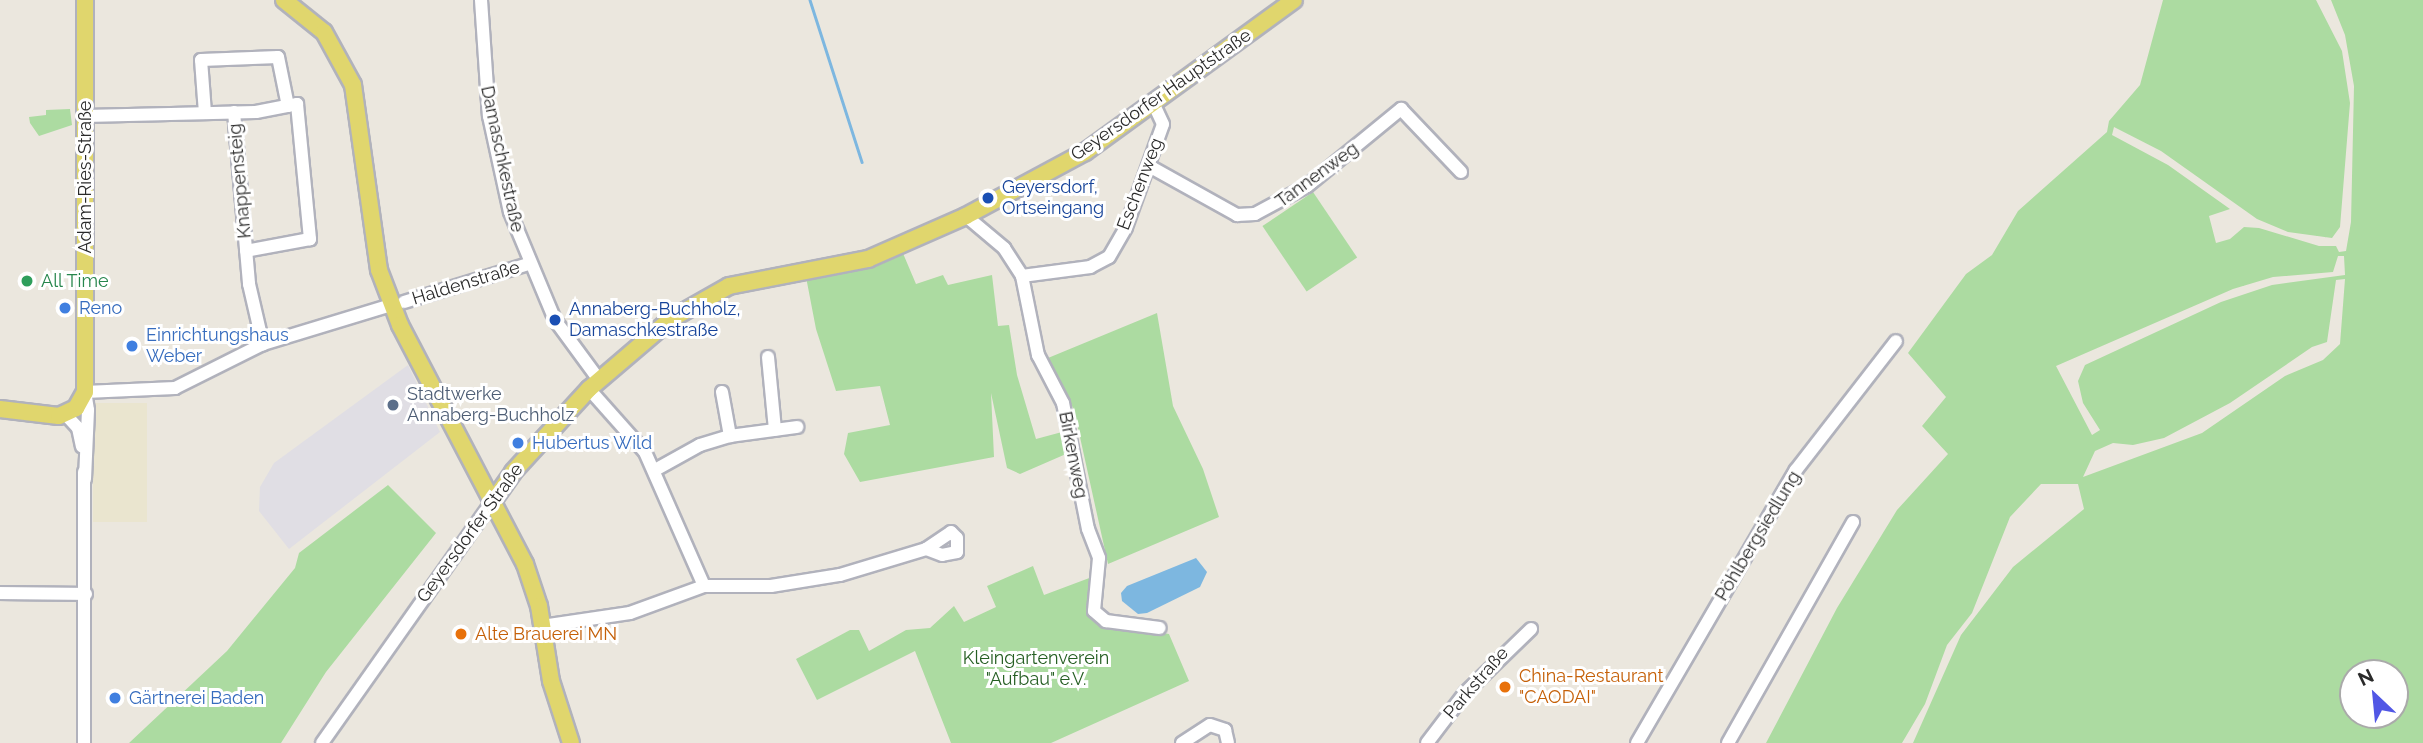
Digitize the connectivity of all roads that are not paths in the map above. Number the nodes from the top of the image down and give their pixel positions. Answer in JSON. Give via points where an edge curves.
{"nodes":[{"id":1,"x":85,"y":0,"type":"edge"},
{"id":2,"x":481,"y":0,"type":"edge"},
{"id":3,"x":1294,"y":0,"type":"edge"},
{"id":4,"x":290,"y":1,"type":"edge"},
{"id":5,"x":1154,"y":105,"type":"junction"},
{"id":6,"x":288,"y":106,"type":"junction"},
{"id":7,"x":234,"y":112,"type":"junction"},
{"id":8,"x":205,"y":113,"type":"junction"},
{"id":9,"x":85,"y":116,"type":"junction"},
{"id":10,"x":1149,"y":166,"type":"junction"},
{"id":11,"x":1461,"y":172,"type":"dead end"},
{"id":12,"x":966,"y":216,"type":"junction"},
{"id":13,"x":246,"y":251,"type":"junction"},
{"id":14,"x":528,"y":264,"type":"junction"},
{"id":15,"x":1022,"y":276,"type":"junction"},
{"id":16,"x":397,"y":304,"type":"junction"},
{"id":17,"x":1896,"y":341,"type":"dead end"},
{"id":18,"x":642,"y":343,"type":"joint"},
{"id":19,"x":263,"y":344,"type":"junction"},
{"id":20,"x":768,"y":357,"type":"dead end"},
{"id":21,"x":594,"y":385,"type":"junction"},
{"id":22,"x":85,"y":392,"type":"junction"},
{"id":23,"x":722,"y":392,"type":"dead end"},
{"id":24,"x":0,"y":409,"type":"edge"},
{"id":25,"x":65,"y":414,"type":"junction"},
{"id":26,"x":797,"y":427,"type":"dead end"},
{"id":27,"x":775,"y":430,"type":"junction"},
{"id":28,"x":730,"y":436,"type":"junction"},
{"id":29,"x":655,"y":470,"type":"junction"},
{"id":30,"x":85,"y":479,"type":"junction"},
{"id":31,"x":493,"y":501,"type":"junction"},
{"id":32,"x":1853,"y":522,"type":"dead end"},
{"id":33,"x":926,"y":550,"type":"dead end"},
{"id":34,"x":704,"y":586,"type":"junction"},
{"id":35,"x":0,"y":593,"type":"edge"},
{"id":36,"x":86,"y":594,"type":"junction"},
{"id":37,"x":542,"y":626,"type":"junction"},
{"id":38,"x":1160,"y":628,"type":"dead end"},
{"id":39,"x":1531,"y":629,"type":"dead end"},
{"id":40,"x":84,"y":743,"type":"edge"},
{"id":41,"x":321,"y":743,"type":"edge"},
{"id":42,"x":571,"y":743,"type":"edge"},
{"id":43,"x":1182,"y":743,"type":"edge"},
{"id":44,"x":1228,"y":743,"type":"edge"},
{"id":45,"x":1427,"y":743,"type":"edge"},
{"id":46,"x":1637,"y":743,"type":"edge"},
{"id":47,"x":1728,"y":743,"type":"edge"}],
"edges":[{"from":1,"to":9,"type":"main road","name":"Adam-Ries-Straße"},
{"from":2,"to":14,"type":"street","name":"Damaschkestraße","via":[[489,117],[510,212]]},
{"from":3,"to":5,"type":"main road","name":"Geyersdorfer Hauptstraße"},
{"from":4,"to":16,"type":"main road","via":[[324,32],[353,85],[372,234]]},
{"from":5,"to":10,"type":"street","name":"Eschenweg","via":[[1163,124]]},
{"from":5,"to":12,"type":"main road","name":"Geyersdorfer Hauptstraße","via":[[1085,152]]},
{"from":6,"to":7,"type":"street","name":"Knappensteig"},
{"from":6,"to":8,"type":"street","name":"Knappensteig","via":[[278,57],[201,60]]},
{"from":6,"to":13,"type":"street","name":"Knappensteig","via":[[296,104],[310,239]]},
{"from":7,"to":8,"type":"street","name":"Knappensteig"},
{"from":7,"to":13,"type":"street","name":"Knappensteig"},
{"from":8,"to":9,"type":"street","name":"Knappensteig"},
{"from":9,"to":22,"type":"main road","name":"Adam-Ries-Straße"},
{"from":10,"to":11,"type":"street","name":"Tannenweg","via":[[1237,215],[1255,214],[1307,186],[1401,110]]},
{"from":10,"to":15,"type":"street","name":"Eschenweg","via":[[1126,227],[1108,257],[1090,267]]},
{"from":12,"to":15,"type":"street","name":"Birkenweg","via":[[1004,248]]},
{"from":12,"to":18,"type":"main road","name":"Geyersdorfer Hauptstraße","via":[[868,259],[729,286],[671,319]]},
{"from":13,"to":19,"type":"street","name":"Knappensteig"},
{"from":14,"to":16,"type":"street","name":"Haldenstraße"},
{"from":14,"to":21,"type":"street","name":"Damaschkestraße"},
{"from":15,"to":38,"type":"street","name":"Birkenweg","via":[[1038,355],[1063,403],[1098,558],[1094,611],[1106,621]]},
{"from":16,"to":19,"type":"street","name":"Haldenstraße"},
{"from":16,"to":31,"type":"main road"},
{"from":17,"to":46,"type":"street","name":"Pöhlbergsiedlung","via":[[1796,470]]},
{"from":18,"to":21,"type":"main road","name":"Geyersdorfer Straße"},
{"from":19,"to":22,"type":"street","name":"Haldenstraße","via":[[175,388]]},
{"from":20,"to":27,"type":"street"},
{"from":21,"to":29,"type":"street","name":"Damaschkestraße"},
{"from":21,"to":31,"type":"main road","name":"Geyersdorfer Straße","via":[[513,472]]},
{"from":22,"to":25,"type":"main road","via":[[76,408]]},
{"from":22,"to":30,"type":"street","name":"Adam-Ries-Straße"},
{"from":23,"to":28,"type":"street"},
{"from":24,"to":25,"type":"main road","via":[[45,417]]},
{"from":25,"to":30,"type":"street","name":"Adam-Ries-Straße","via":[[82,437]]},
{"from":26,"to":27,"type":"street"},
{"from":27,"to":28,"type":"street"},
{"from":28,"to":29,"type":"street","via":[[700,445]]},
{"from":29,"to":34,"type":"street","name":"Damaschkestraße"},
{"from":30,"to":36,"type":"street","name":"Adam-Ries-Straße"},
{"from":31,"to":37,"type":"main road","via":[[525,564]]},
{"from":31,"to":41,"type":"street","name":"Geyersdorfer Straße"},
{"from":32,"to":47,"type":"street"},
{"from":33,"to":34,"type":"street","via":[[809,581]]},
{"from":34,"to":37,"type":"street","via":[[629,613]]},
{"from":35,"to":36,"type":"street"},
{"from":36,"to":40,"type":"street","name":"Adam-Ries-Straße"},
{"from":37,"to":42,"type":"main road","via":[[551,681]]},
{"from":39,"to":45,"type":"street","name":"Parkstraße","via":[[1465,693]]},
{"from":43,"to":44,"type":"street","via":[[1205,727],[1217,725],[1227,733]]}]}
